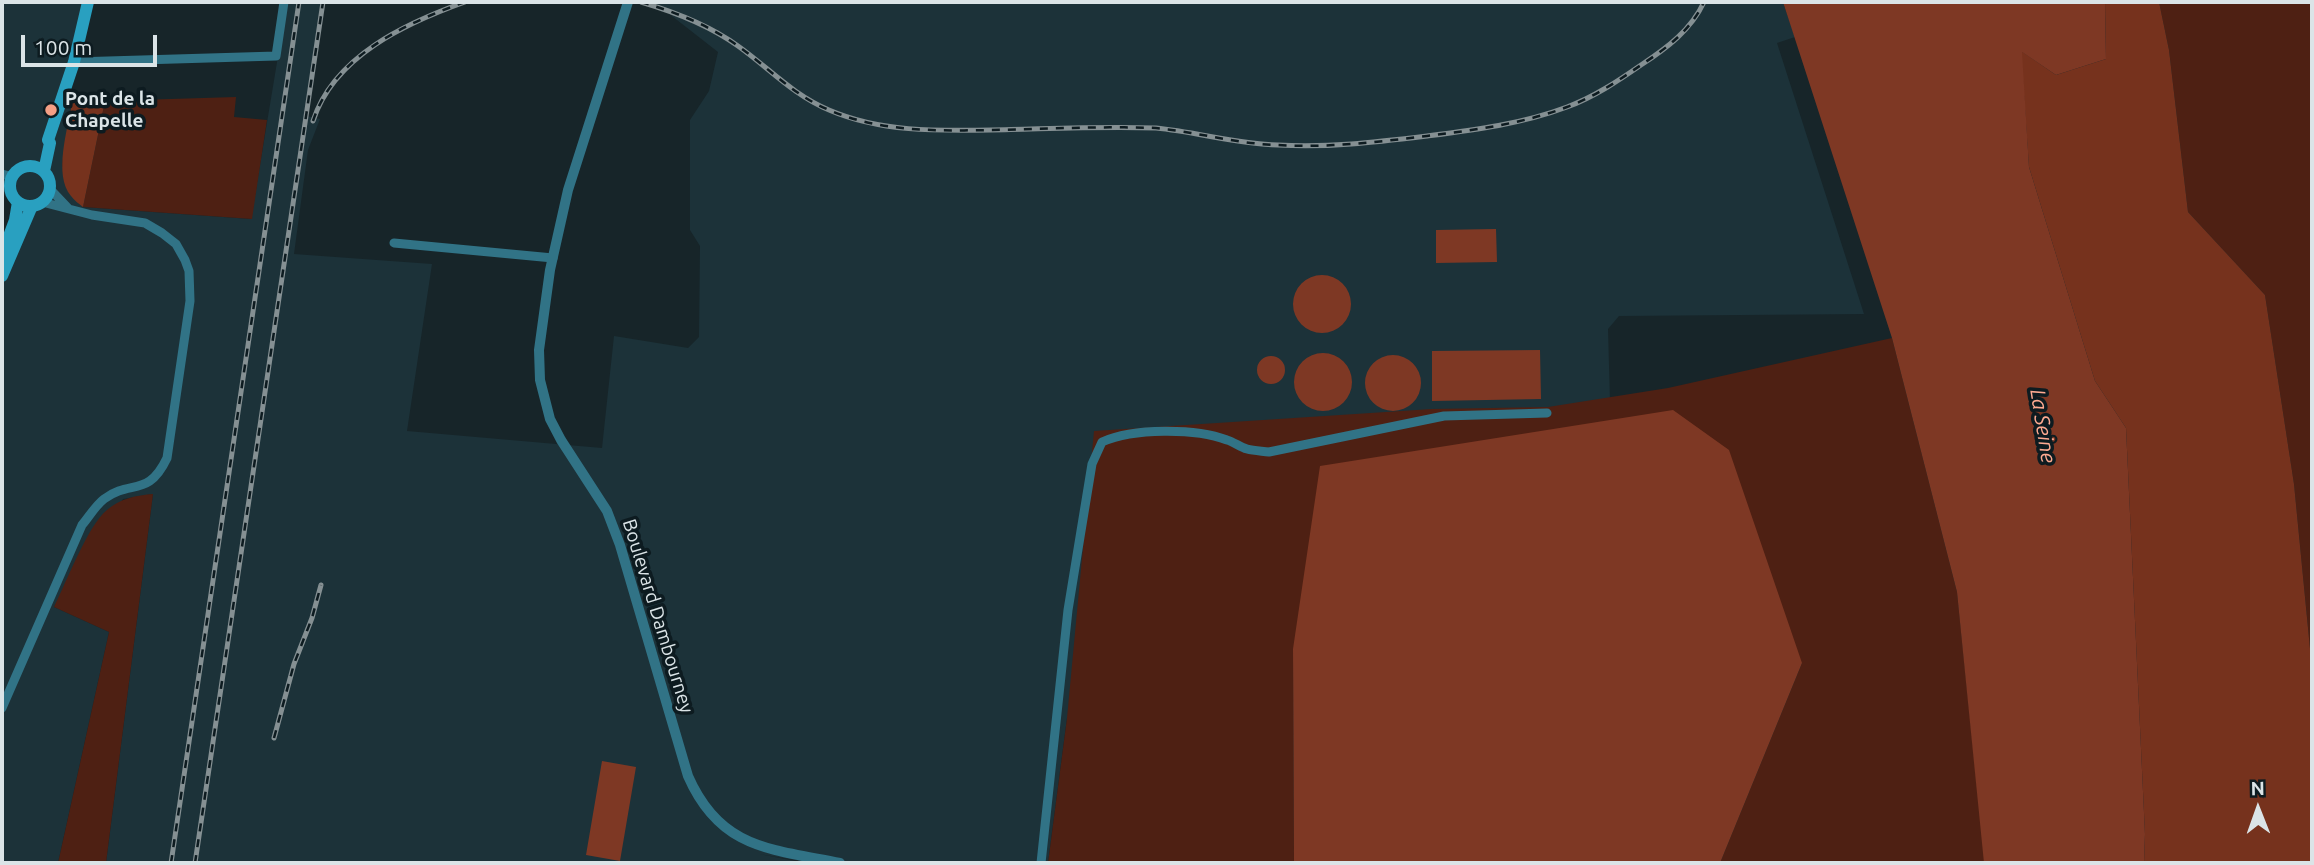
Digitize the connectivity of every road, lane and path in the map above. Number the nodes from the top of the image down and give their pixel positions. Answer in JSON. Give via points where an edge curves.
{"nodes":[{"id":1,"x":88,"y":2,"type":"edge"},
{"id":2,"x":284,"y":2,"type":"edge"},
{"id":3,"x":628,"y":2,"type":"edge"},
{"id":4,"x":74,"y":62,"type":"junction"},
{"id":5,"x":48,"y":140,"type":"junction"},
{"id":6,"x":29,"y":166,"type":"junction"},
{"id":7,"x":44,"y":172,"type":"junction"},
{"id":8,"x":7,"y":176,"type":"edge"},
{"id":9,"x":50,"y":189,"type":"junction"},
{"id":10,"x":18,"y":202,"type":"junction"},
{"id":11,"x":37,"y":204,"type":"junction"},
{"id":12,"x":68,"y":208,"type":"junction"},
{"id":13,"x":394,"y":243,"type":"dead end"},
{"id":14,"x":2,"y":256,"type":"edge"},
{"id":15,"x":553,"y":258,"type":"junction"},
{"id":16,"x":2,"y":276,"type":"edge"},
{"id":17,"x":1547,"y":413,"type":"dead end"},
{"id":18,"x":2,"y":708,"type":"edge"},
{"id":19,"x":840,"y":863,"type":"edge"},
{"id":20,"x":1041,"y":863,"type":"edge"}],
"edges":[{"from":1,"to":4,"type":"main road"},
{"from":2,"to":4,"type":"street","via":[[276,56]]},
{"from":3,"to":15,"type":"street","name":"Boulevard Dambourney","via":[[572,174]]},
{"from":4,"to":5,"type":"main road"},
{"from":5,"to":6,"type":"main road"},
{"from":5,"to":7,"type":"main road"},
{"from":6,"to":7,"type":"main road"},
{"from":6,"to":8,"type":"main road"},
{"from":7,"to":9,"type":"main road"},
{"from":8,"to":10,"type":"main road"},
{"from":9,"to":11,"type":"main road"},
{"from":9,"to":12,"type":"street"},
{"from":10,"to":11,"type":"main road"},
{"from":10,"to":14,"type":"main road"},
{"from":11,"to":12,"type":"street"},
{"from":11,"to":16,"type":"main road"},
{"from":12,"to":18,"type":"street","via":[[145,223],[162,233],[176,244],[185,260],[191,286],[167,458],[155,479],[103,500],[82,525]]},
{"from":13,"to":15,"type":"street"},
{"from":15,"to":19,"type":"street","name":"Boulevard Dambourney","via":[[539,350],[544,398],[561,440],[607,511],[699,800],[726,829],[747,841]]},
{"from":17,"to":20,"type":"street","via":[[1444,416],[1269,452],[1203,434],[1116,435],[1101,442],[1092,464],[1068,610]]}]}
